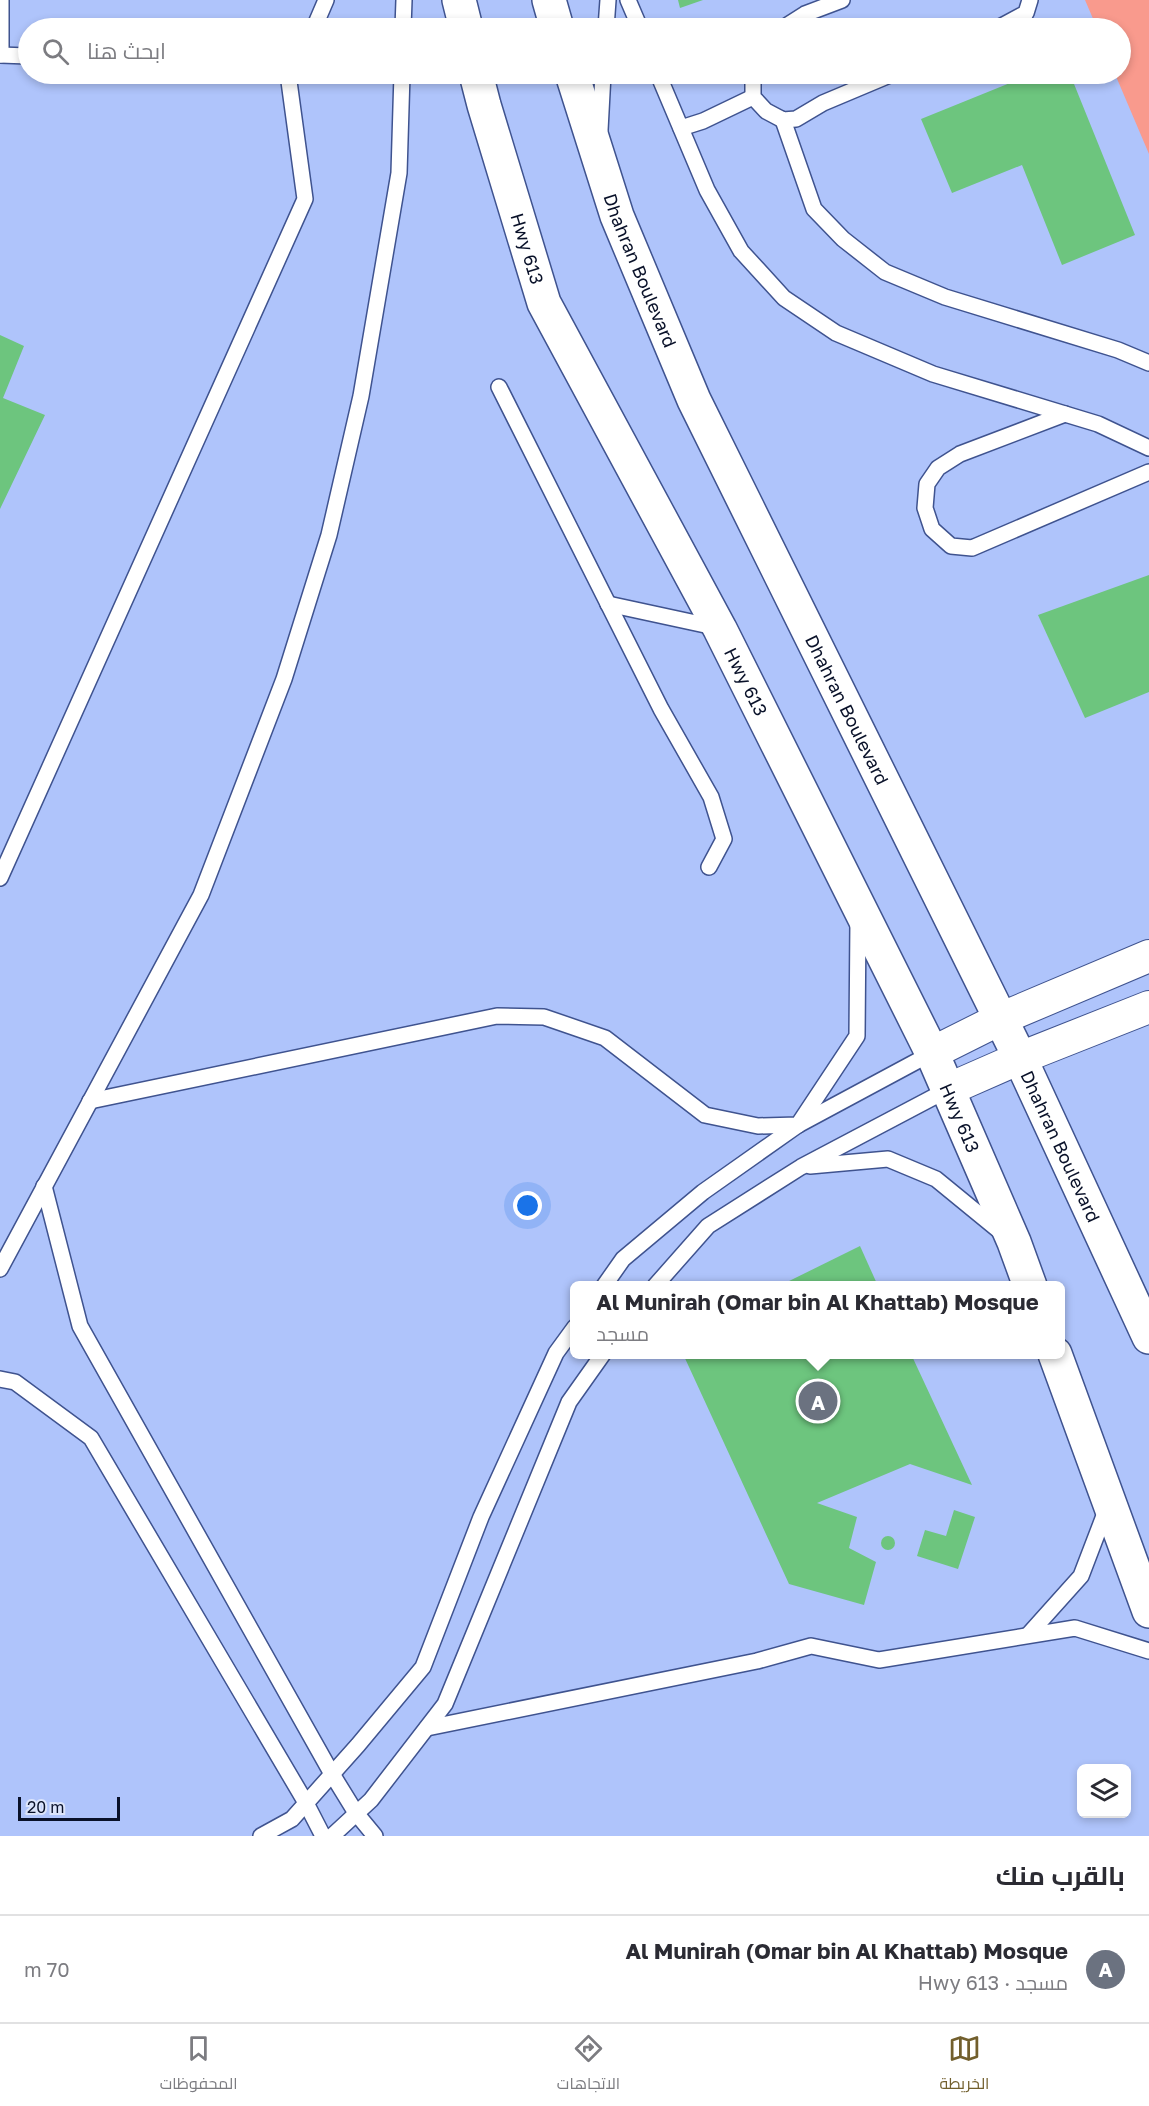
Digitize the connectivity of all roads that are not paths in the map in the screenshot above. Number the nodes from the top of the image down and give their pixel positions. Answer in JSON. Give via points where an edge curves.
{"nodes":[{"id":1,"x":1,"y":0,"type":"edge"},
{"id":2,"x":326,"y":0,"type":"edge"},
{"id":3,"x":404,"y":0,"type":"edge"},
{"id":4,"x":459,"y":0,"type":"edge"},
{"id":5,"x":549,"y":0,"type":"edge"},
{"id":6,"x":608,"y":0,"type":"edge"},
{"id":7,"x":628,"y":0,"type":"edge"},
{"id":8,"x":842,"y":0,"type":"edge"},
{"id":9,"x":1030,"y":0,"type":"edge"},
{"id":10,"x":318,"y":18,"type":"edge"},
{"id":11,"x":403,"y":18,"type":"edge"},
{"id":12,"x":464,"y":18,"type":"edge"},
{"id":13,"x":555,"y":18,"type":"edge"},
{"id":14,"x":607,"y":18,"type":"edge"},
{"id":15,"x":636,"y":18,"type":"edge"},
{"id":16,"x":798,"y":18,"type":"edge"},
{"id":17,"x":1017,"y":18,"type":"edge"},
{"id":18,"x":1,"y":55,"type":"edge"},
{"id":19,"x":18,"y":56,"type":"edge"},
{"id":20,"x":289,"y":84,"type":"edge"},
{"id":21,"x":402,"y":84,"type":"edge"},
{"id":22,"x":479,"y":84,"type":"edge"},
{"id":23,"x":575,"y":84,"type":"edge"},
{"id":24,"x":602,"y":84,"type":"edge"},
{"id":25,"x":662,"y":84,"type":"edge"},
{"id":26,"x":753,"y":84,"type":"edge"},
{"id":27,"x":868,"y":84,"type":"edge"},
{"id":28,"x":753,"y":97,"type":"junction"},
{"id":29,"x":783,"y":120,"type":"junction"},
{"id":30,"x":681,"y":128,"type":"junction"},
{"id":31,"x":617,"y":216,"type":"junction"},
{"id":32,"x":1149,"y":363,"type":"edge"},
{"id":33,"x":499,"y":387,"type":"dead end"},
{"id":34,"x":1065,"y":414,"type":"junction"},
{"id":35,"x":1149,"y":448,"type":"edge"},
{"id":36,"x":1149,"y":472,"type":"edge"},
{"id":37,"x":608,"y":604,"type":"junction"},
{"id":38,"x":720,"y":629,"type":"junction"},
{"id":39,"x":710,"y":867,"type":"dead end"},
{"id":40,"x":0,"y":878,"type":"edge"},
{"id":41,"x":858,"y":906,"type":"junction"},
{"id":42,"x":1149,"y":957,"type":"edge"},
{"id":43,"x":1149,"y":1007,"type":"edge"},
{"id":44,"x":1000,"y":1019,"type":"junction"},
{"id":45,"x":932,"y":1053,"type":"junction"},
{"id":46,"x":1020,"y":1058,"type":"junction"},
{"id":47,"x":947,"y":1090,"type":"junction"},
{"id":48,"x":90,"y":1101,"type":"junction"},
{"id":49,"x":798,"y":1125,"type":"junction"},
{"id":50,"x":801,"y":1167,"type":"junction"},
{"id":51,"x":44,"y":1186,"type":"junction"},
{"id":52,"x":1014,"y":1242,"type":"junction"},
{"id":53,"x":0,"y":1269,"type":"edge"},
{"id":54,"x":608,"y":1281,"type":"edge"},
{"id":55,"x":659,"y":1281,"type":"edge"},
{"id":56,"x":1028,"y":1281,"type":"edge"},
{"id":57,"x":570,"y":1334,"type":"edge"},
{"id":58,"x":1149,"y":1337,"type":"edge"},
{"id":59,"x":599,"y":1359,"type":"edge"},
{"id":60,"x":1057,"y":1359,"type":"edge"},
{"id":61,"x":0,"y":1379,"type":"edge"},
{"id":62,"x":1109,"y":1502,"type":"junction"},
{"id":63,"x":1149,"y":1611,"type":"edge"},
{"id":64,"x":1029,"y":1634,"type":"junction"},
{"id":65,"x":1149,"y":1651,"type":"edge"},
{"id":66,"x":427,"y":1728,"type":"junction"},
{"id":67,"x":332,"y":1774,"type":"junction"},
{"id":68,"x":306,"y":1803,"type":"junction"},
{"id":69,"x":356,"y":1813,"type":"junction"},
{"id":70,"x":261,"y":1836,"type":"edge"},
{"id":71,"x":323,"y":1836,"type":"edge"},
{"id":72,"x":332,"y":1836,"type":"edge"},
{"id":73,"x":375,"y":1836,"type":"edge"}],
"edges":[{"from":1,"to":18,"type":"lane"},
{"from":2,"to":10,"type":"lane"},
{"from":3,"to":11,"type":"lane"},
{"from":4,"to":12,"type":"main road"},
{"from":5,"to":13,"type":"main road"},
{"from":6,"to":14,"type":"lane"},
{"from":7,"to":15,"type":"lane"},
{"from":8,"to":16,"type":"lane"},
{"from":9,"to":17,"type":"lane","via":[[1026,13]]},
{"from":18,"to":19,"type":"lane"},
{"from":20,"to":40,"type":"lane","via":[[304,199]]},
{"from":21,"to":48,"type":"lane","via":[[399,173],[361,396],[329,535],[284,679],[201,895]]},
{"from":22,"to":38,"type":"main road","name":"Hwy 613","via":[[544,303]]},
{"from":23,"to":31,"type":"main road","name":"Dhahran Boulevard"},
{"from":24,"to":31,"type":"lane","via":[[600,131]]},
{"from":25,"to":30,"type":"lane"},
{"from":26,"to":28,"type":"lane"},
{"from":27,"to":29,"type":"lane","via":[[796,119]]},
{"from":28,"to":29,"type":"lane","via":[[766,111]]},
{"from":28,"to":30,"type":"lane"},
{"from":29,"to":32,"type":"lane","via":[[813,208],[843,239],[885,272],[945,297]]},
{"from":30,"to":34,"type":"lane","via":[[707,190],[741,250],[784,298],[836,333],[933,374]]},
{"from":31,"to":44,"type":"main road","name":"Dhahran Boulevard","via":[[694,400]]},
{"from":33,"to":37,"type":"lane"},
{"from":34,"to":35,"type":"lane","via":[[1098,424]]},
{"from":34,"to":36,"type":"lane","via":[[960,454],[938,468],[927,484],[925,508],[932,529],[951,546],[972,548]]},
{"from":37,"to":38,"type":"lane"},
{"from":37,"to":39,"type":"lane","via":[[711,797],[723,838]]},
{"from":38,"to":41,"type":"main road","name":"Hwy 613"},
{"from":41,"to":45,"type":"main road","name":"Hwy 613"},
{"from":41,"to":49,"type":"lane","via":[[857,1036]]},
{"from":42,"to":44,"type":"street"},
{"from":43,"to":46,"type":"street"},
{"from":44,"to":45,"type":"street"},
{"from":44,"to":46,"type":"main road","name":"Dhahran Boulevard"},
{"from":45,"to":47,"type":"main road","name":"Hwy 613"},
{"from":45,"to":49,"type":"lane"},
{"from":46,"to":47,"type":"street"},
{"from":46,"to":58,"type":"main road","name":"Dhahran Boulevard"},
{"from":47,"to":50,"type":"lane"},
{"from":47,"to":52,"type":"main road","name":"Hwy 613"},
{"from":48,"to":49,"type":"lane","via":[[497,1016],[544,1017],[605,1038],[705,1115],[758,1126]]},
{"from":48,"to":51,"type":"lane"},
{"from":49,"to":54,"type":"lane","via":[[703,1192],[623,1259]]},
{"from":50,"to":52,"type":"lane","via":[[888,1159],[936,1179]]},
{"from":50,"to":55,"type":"lane","via":[[708,1226]]},
{"from":51,"to":53,"type":"lane"},
{"from":51,"to":67,"type":"lane","via":[[80,1326]]},
{"from":52,"to":56,"type":"main road","name":"Hwy 613"},
{"from":57,"to":67,"type":"lane","via":[[556,1353],[481,1517],[423,1667]]},
{"from":59,"to":66,"type":"lane","via":[[569,1402],[445,1704]]},
{"from":60,"to":62,"type":"main road"},
{"from":61,"to":68,"type":"lane","via":[[15,1382],[91,1438]]},
{"from":62,"to":63,"type":"main road"},
{"from":62,"to":64,"type":"lane","via":[[1081,1576]]},
{"from":64,"to":65,"type":"lane","via":[[1075,1628]]},
{"from":64,"to":66,"type":"lane","via":[[879,1660],[811,1646],[757,1661]]},
{"from":66,"to":69,"type":"lane","via":[[371,1800]]},
{"from":67,"to":68,"type":"lane"},
{"from":67,"to":69,"type":"lane"},
{"from":68,"to":70,"type":"lane","via":[[292,1819]]},
{"from":68,"to":71,"type":"lane"},
{"from":69,"to":72,"type":"lane"},
{"from":69,"to":73,"type":"lane"}]}
